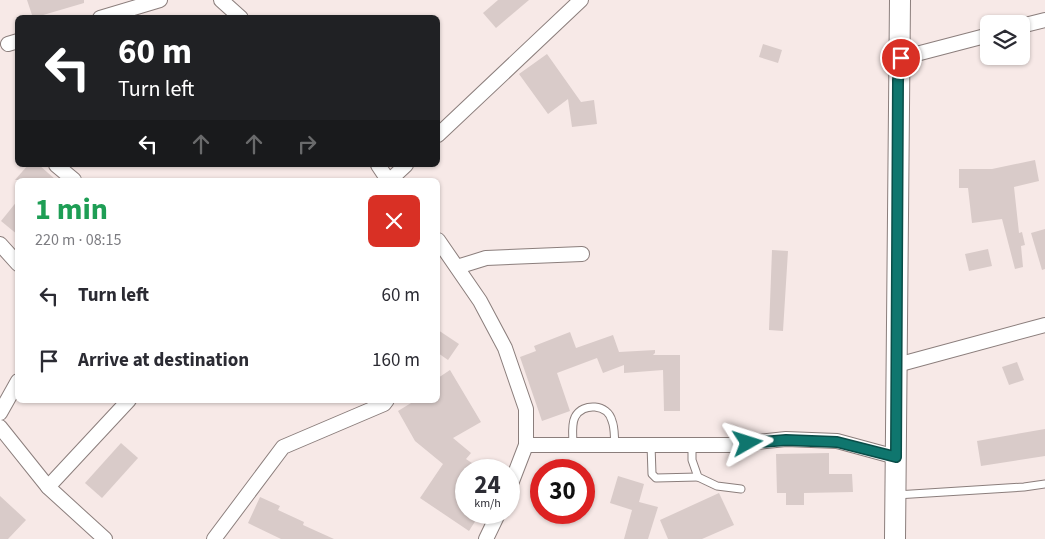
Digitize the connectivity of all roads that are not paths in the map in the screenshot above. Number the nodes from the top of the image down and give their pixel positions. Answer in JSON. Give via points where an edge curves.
{"nodes":[{"id":1,"x":160,"y":0,"type":"edge"},
{"id":2,"x":221,"y":0,"type":"edge"},
{"id":3,"x":581,"y":0,"type":"edge"},
{"id":4,"x":900,"y":0,"type":"edge"},
{"id":5,"x":110,"y":15,"type":"edge"},
{"id":6,"x":238,"y":15,"type":"edge"},
{"id":7,"x":1045,"y":20,"type":"edge"},
{"id":8,"x":1030,"y":24,"type":"edge"},
{"id":9,"x":980,"y":37,"type":"edge"},
{"id":10,"x":901,"y":58,"type":"junction"},
{"id":11,"x":440,"y":133,"type":"edge"},
{"id":12,"x":58,"y":167,"type":"edge"},
{"id":13,"x":379,"y":167,"type":"edge"},
{"id":14,"x":404,"y":167,"type":"edge"},
{"id":15,"x":72,"y":178,"type":"edge"},
{"id":16,"x":388,"y":178,"type":"edge"},
{"id":17,"x":391,"y":178,"type":"edge"},
{"id":18,"x":440,"y":243,"type":"edge"},
{"id":19,"x":0,"y":244,"type":"edge"},
{"id":20,"x":582,"y":254,"type":"dead end"},
{"id":21,"x":15,"y":261,"type":"edge"},
{"id":22,"x":457,"y":267,"type":"junction"},
{"id":23,"x":1045,"y":325,"type":"edge"},
{"id":24,"x":897,"y":365,"type":"junction"},
{"id":25,"x":15,"y":386,"type":"edge"},
{"id":26,"x":126,"y":403,"type":"edge"},
{"id":27,"x":385,"y":403,"type":"edge"},
{"id":28,"x":0,"y":413,"type":"edge"},
{"id":29,"x":0,"y":427,"type":"edge"},
{"id":30,"x":526,"y":445,"type":"junction"},
{"id":31,"x":573,"y":445,"type":"junction"},
{"id":32,"x":615,"y":445,"type":"junction"},
{"id":33,"x":651,"y":445,"type":"junction"},
{"id":34,"x":692,"y":445,"type":"junction"},
{"id":35,"x":896,"y":457,"type":"junction"},
{"id":36,"x":520,"y":461,"type":"edge"},
{"id":37,"x":698,"y":477,"type":"junction"},
{"id":38,"x":1045,"y":484,"type":"edge"},
{"id":39,"x":48,"y":487,"type":"junction"},
{"id":40,"x":741,"y":489,"type":"dead end"},
{"id":41,"x":896,"y":496,"type":"junction"},
{"id":42,"x":494,"y":524,"type":"edge"},
{"id":43,"x":105,"y":539,"type":"edge"},
{"id":44,"x":214,"y":539,"type":"edge"},
{"id":45,"x":486,"y":539,"type":"edge"},
{"id":46,"x":895,"y":539,"type":"edge"}],
"edges":[{"from":1,"to":5,"type":"street"},
{"from":2,"to":6,"type":"street"},
{"from":3,"to":11,"type":"street"},
{"from":4,"to":10,"type":"main road"},
{"from":7,"to":8,"type":"street"},
{"from":9,"to":10,"type":"street"},
{"from":10,"to":24,"type":"main road","via":[[898,80]]},
{"from":12,"to":15,"type":"street"},
{"from":13,"to":16,"type":"street"},
{"from":14,"to":17,"type":"street"},
{"from":18,"to":22,"type":"street"},
{"from":19,"to":21,"type":"street"},
{"from":20,"to":22,"type":"street","via":[[486,258]]},
{"from":22,"to":30,"type":"street","via":[[505,348],[526,409]]},
{"from":23,"to":24,"type":"street"},
{"from":24,"to":35,"type":"main road"},
{"from":25,"to":28,"type":"street"},
{"from":26,"to":39,"type":"street"},
{"from":27,"to":44,"type":"street","via":[[282,447]]},
{"from":29,"to":39,"type":"street"},
{"from":30,"to":31,"type":"street"},
{"from":30,"to":36,"type":"street"},
{"from":31,"to":32,"type":"street"},
{"from":31,"to":32,"type":"lane","via":[[576,416],[591,406],[605,410],[612,420]]},
{"from":32,"to":33,"type":"street"},
{"from":33,"to":34,"type":"street"},
{"from":33,"to":37,"type":"lane","via":[[652,474],[656,478]]},
{"from":34,"to":35,"type":"street","via":[[786,440],[837,442]]},
{"from":34,"to":37,"type":"lane","via":[[692,460]]},
{"from":35,"to":41,"type":"main road"},
{"from":37,"to":40,"type":"lane","via":[[717,486]]},
{"from":38,"to":41,"type":"lane"},
{"from":39,"to":43,"type":"street"},
{"from":41,"to":46,"type":"main road"},
{"from":42,"to":45,"type":"street"}]}
